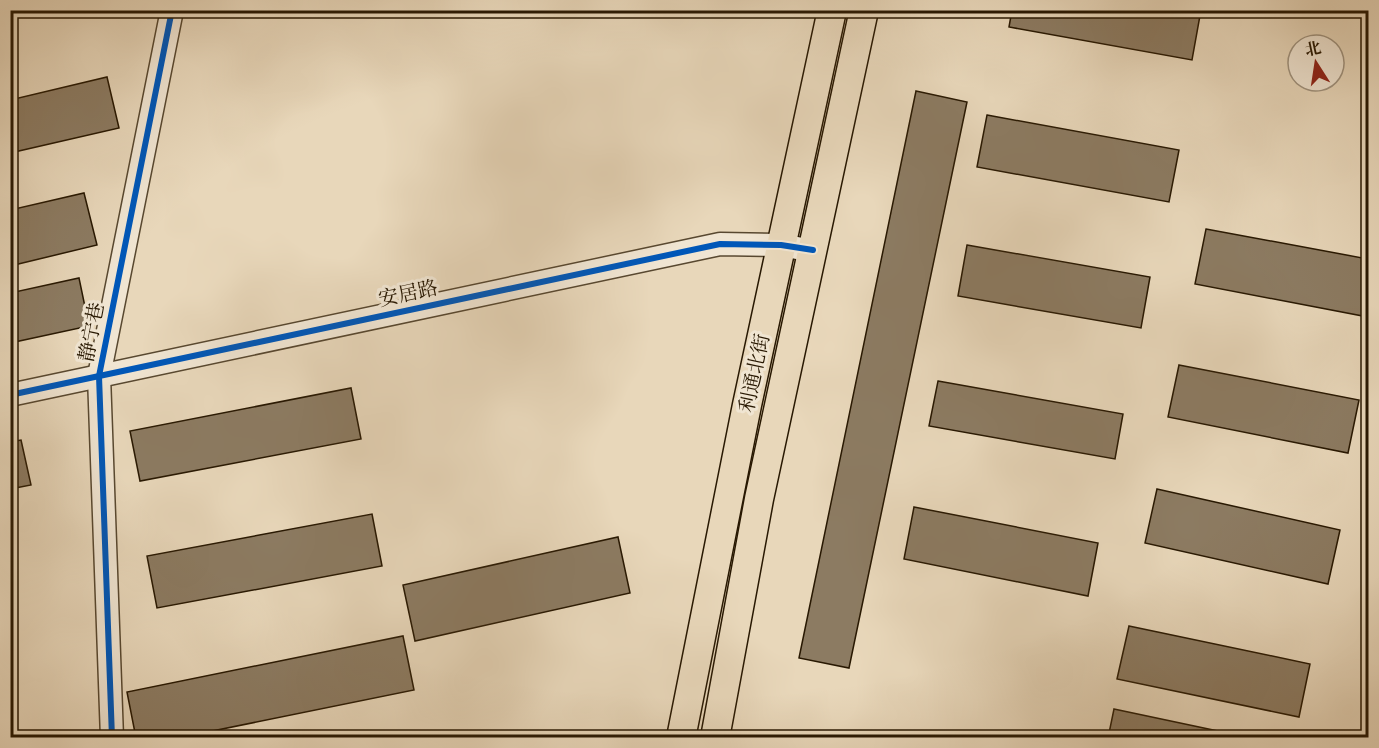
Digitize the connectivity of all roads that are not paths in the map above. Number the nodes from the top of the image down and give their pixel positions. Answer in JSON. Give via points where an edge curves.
{"nodes":[{"id":1,"x":172,"y":10,"type":"edge"},
{"id":2,"x":832,"y":10,"type":"edge"},
{"id":3,"x":864,"y":10,"type":"edge"},
{"id":4,"x":781,"y":245,"type":"junction"},
{"id":5,"x":813,"y":250,"type":"junction"},
{"id":6,"x":99,"y":376,"type":"junction"},
{"id":7,"x":10,"y":395,"type":"edge"},
{"id":8,"x":112,"y":738,"type":"edge"},
{"id":9,"x":681,"y":738,"type":"edge"},
{"id":10,"x":715,"y":738,"type":"edge"}],
"edges":[{"from":1,"to":6,"type":"street","name":"静宁巷"},
{"from":2,"to":4,"type":"main road","name":"利通北街"},
{"from":3,"to":5,"type":"main road","name":"利通北街"},
{"from":4,"to":5,"type":"street","name":"安居路"},
{"from":4,"to":6,"type":"street","name":"安居路","via":[[720,244]]},
{"from":4,"to":9,"type":"main road","name":"利通北街"},
{"from":5,"to":10,"type":"main road","name":"利通北街","via":[[759,498]]},
{"from":6,"to":7,"type":"street","name":"安居路"},
{"from":6,"to":8,"type":"street","name":"静宁巷"}]}
